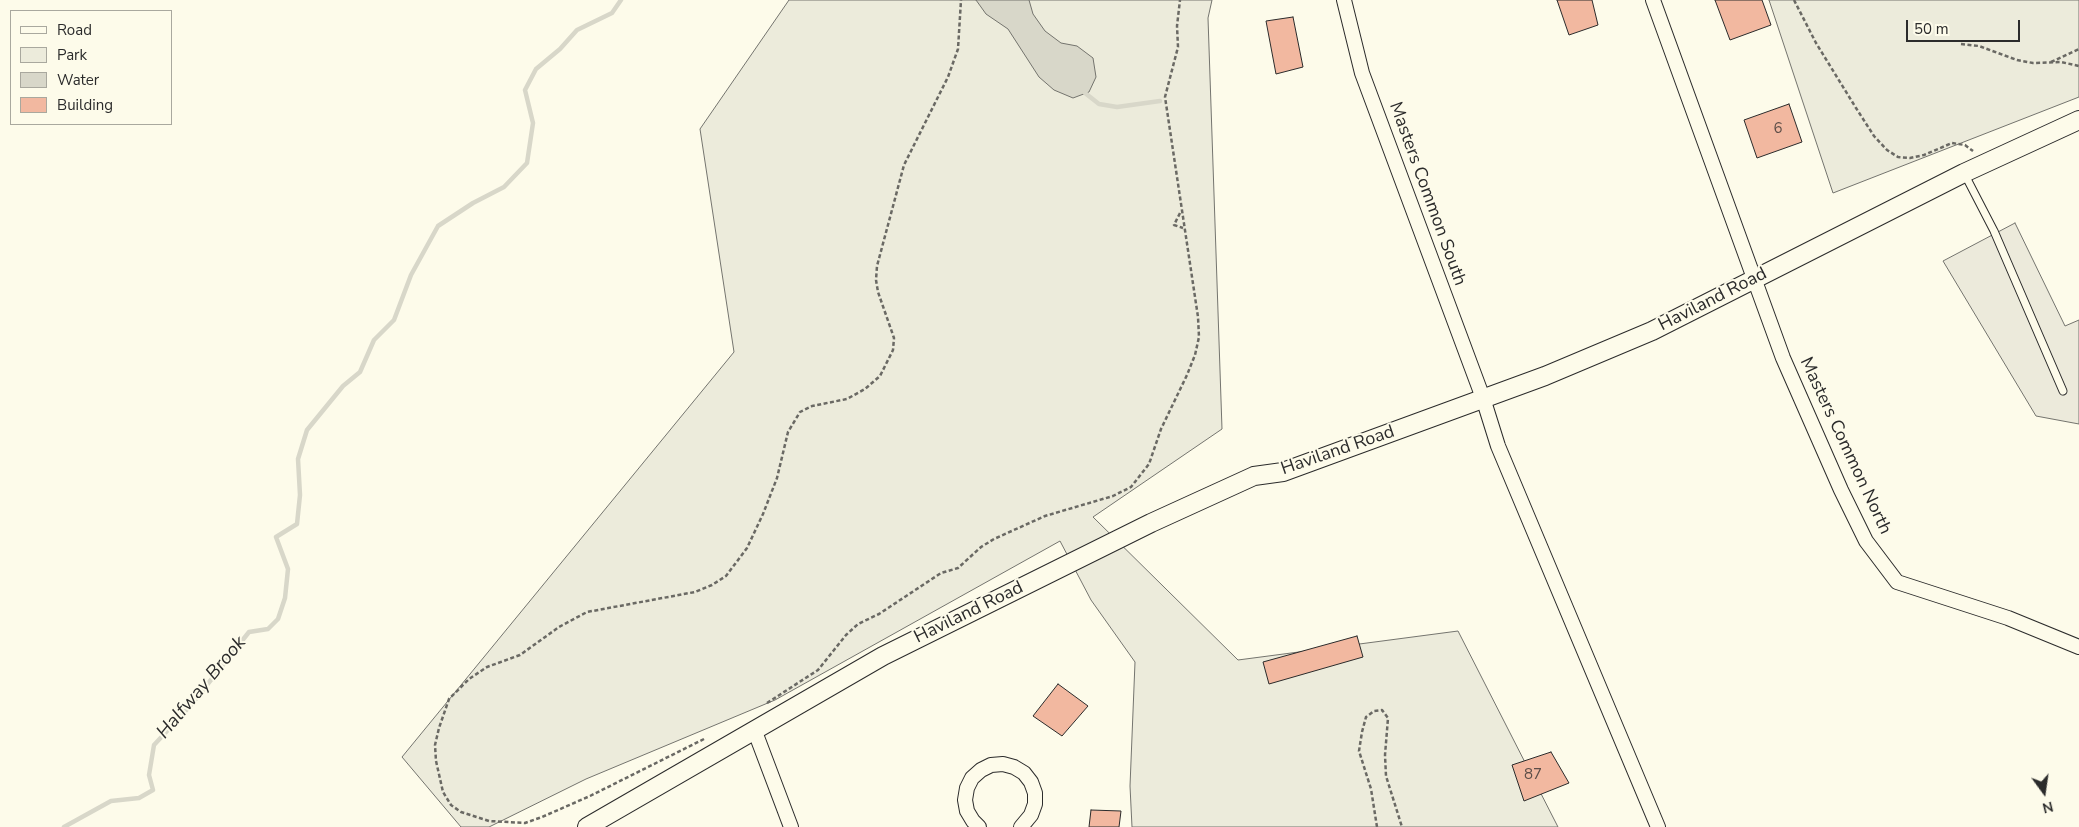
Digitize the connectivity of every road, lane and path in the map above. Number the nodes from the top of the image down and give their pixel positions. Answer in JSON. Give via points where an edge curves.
{"nodes":[{"id":1,"x":961,"y":0,"type":"edge"},
{"id":2,"x":1180,"y":0,"type":"edge"},
{"id":3,"x":1344,"y":0,"type":"edge"},
{"id":4,"x":1653,"y":0,"type":"edge"},
{"id":5,"x":1794,"y":0,"type":"edge"},
{"id":6,"x":1961,"y":44,"type":"dead end"},
{"id":7,"x":2079,"y":49,"type":"edge"},
{"id":8,"x":2050,"y":62,"type":"junction"},
{"id":9,"x":2079,"y":66,"type":"edge"},
{"id":10,"x":2078,"y":121,"type":"edge"},
{"id":11,"x":1973,"y":151,"type":"dead end"},
{"id":12,"x":1964,"y":173,"type":"junction"},
{"id":13,"x":1181,"y":212,"type":"junction"},
{"id":14,"x":1183,"y":228,"type":"junction"},
{"id":15,"x":1755,"y":278,"type":"junction"},
{"id":16,"x":2063,"y":391,"type":"dead end"},
{"id":17,"x":1483,"y":398,"type":"junction"},
{"id":18,"x":2079,"y":646,"type":"edge"},
{"id":19,"x":760,"y":708,"type":"dead end"},
{"id":20,"x":754,"y":729,"type":"junction"},
{"id":21,"x":709,"y":737,"type":"dead end"},
{"id":22,"x":587,"y":827,"type":"edge"},
{"id":23,"x":791,"y":827,"type":"edge"},
{"id":24,"x":979,"y":827,"type":"edge"},
{"id":25,"x":1021,"y":827,"type":"edge"},
{"id":26,"x":1377,"y":827,"type":"edge"},
{"id":27,"x":1402,"y":827,"type":"edge"},
{"id":28,"x":1658,"y":827,"type":"edge"}],
"edges":[{"from":1,"to":21,"type":"path","via":[[958,49],[948,77],[904,165],[877,266],[878,292],[894,338],[893,350],[880,376],[847,399],[812,406],[800,412],[788,432],[777,478],[763,514],[747,548],[726,576],[695,592],[586,612],[520,655],[487,666],[449,699],[435,745],[443,792],[451,805],[461,812],[489,821],[525,823],[590,796]]},
{"from":2,"to":13,"type":"path","via":[[1178,47],[1165,97]]},
{"from":3,"to":17,"type":"street","name":"Masters Common South","via":[[1362,73]]},
{"from":4,"to":15,"type":"street"},
{"from":5,"to":11,"type":"path","via":[[1816,43],[1886,150],[1898,157],[1910,158],[1952,143],[1965,145]]},
{"from":6,"to":8,"type":"path","via":[[1979,46],[2017,60]]},
{"from":7,"to":8,"type":"path"},
{"from":8,"to":9,"type":"path"},
{"from":10,"to":12,"type":"street","name":"Haviland Road"},
{"from":12,"to":15,"type":"street","name":"Haviland Road"},
{"from":12,"to":16,"type":"lane","via":[[1994,230]]},
{"from":13,"to":14,"type":"path"},
{"from":13,"to":14,"type":"path","via":[[1174,225]]},
{"from":14,"to":19,"type":"path","via":[[1198,317],[1195,355],[1161,429],[1149,464],[1140,477],[1131,487],[1113,496],[1045,516],[994,538],[958,568],[941,573],[858,624],[818,670]]},
{"from":15,"to":17,"type":"street","name":"Haviland Road","via":[[1652,332]]},
{"from":15,"to":18,"type":"street","name":"Masters Common North","via":[[1783,358],[1841,490],[1866,541],[1896,582],[2008,618]]},
{"from":17,"to":20,"type":"street","name":"Haviland Road","via":[[1283,472],[1254,476],[1151,523],[883,656]]},
{"from":17,"to":28,"type":"street","via":[[1498,446]]},
{"from":20,"to":22,"type":"street","name":"Haviland Road"},
{"from":20,"to":23,"type":"street"},
{"from":24,"to":25,"type":"street","via":[[967,811],[967,788],[981,770],[1003,764],[1024,773],[1031,782],[1035,804]]},
{"from":26,"to":27,"type":"path","via":[[1371,788],[1359,750],[1366,717],[1382,710],[1388,718],[1386,776]]}]}
